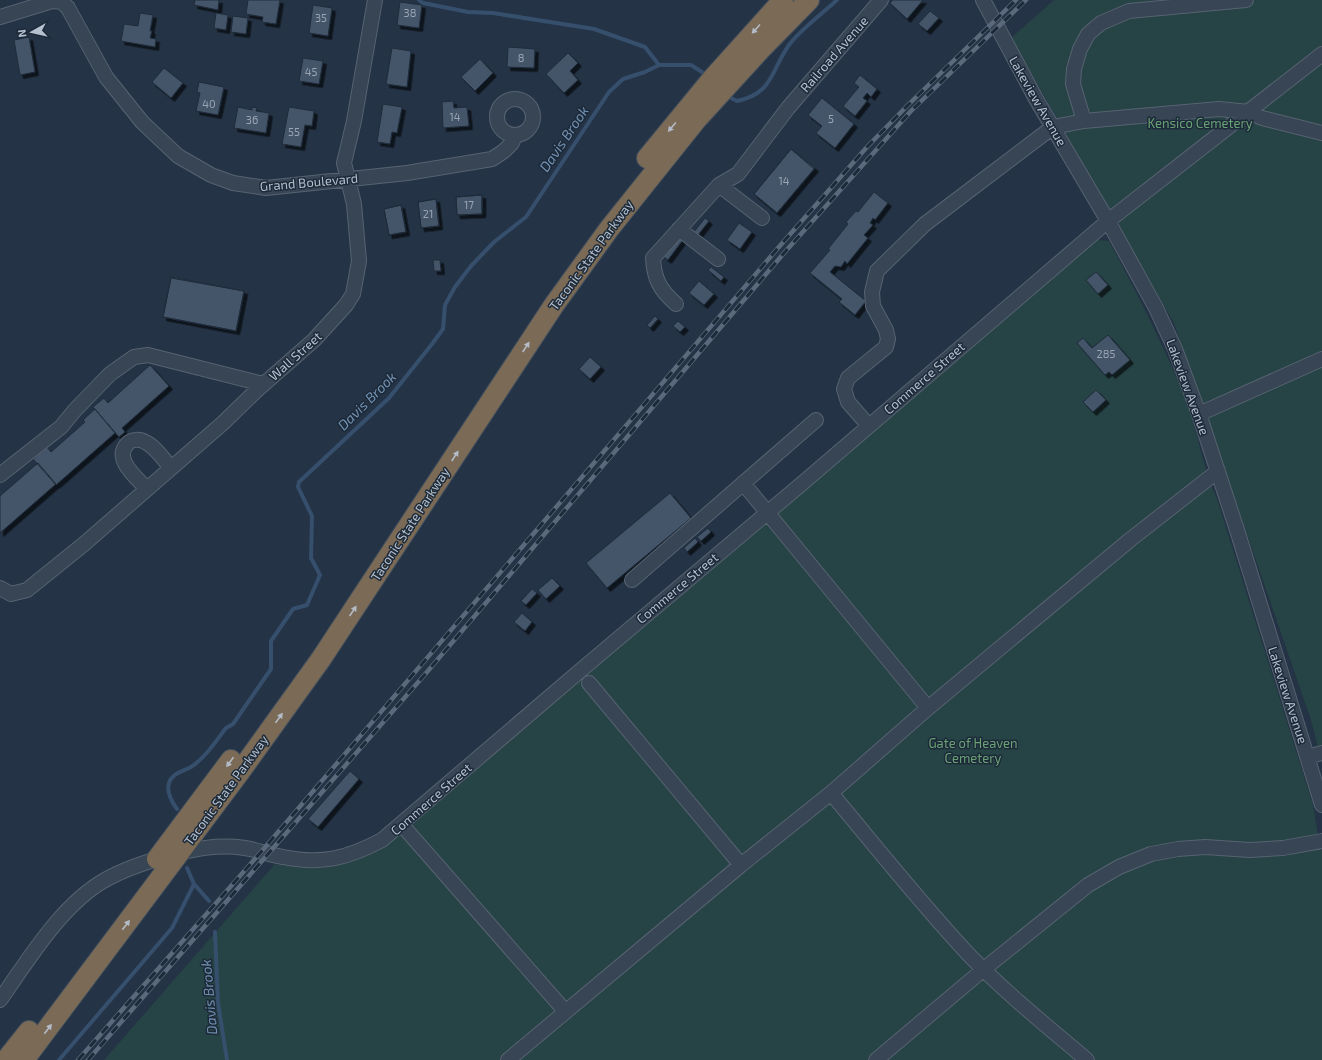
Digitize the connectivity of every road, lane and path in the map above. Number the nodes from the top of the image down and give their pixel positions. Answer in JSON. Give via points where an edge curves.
{"nodes":[{"id":1,"x":375,"y":0,"type":"edge"},
{"id":2,"x":783,"y":0,"type":"edge"},
{"id":3,"x":810,"y":0,"type":"edge"},
{"id":4,"x":881,"y":0,"type":"edge"},
{"id":5,"x":983,"y":0,"type":"edge"},
{"id":6,"x":1246,"y":0,"type":"edge"},
{"id":7,"x":0,"y":17,"type":"edge"},
{"id":8,"x":1322,"y":54,"type":"edge"},
{"id":9,"x":1249,"y":112,"type":"junction"},
{"id":10,"x":1084,"y":121,"type":"junction"},
{"id":11,"x":1054,"y":127,"type":"junction"},
{"id":12,"x":1322,"y":133,"type":"edge"},
{"id":13,"x":515,"y":135,"type":"dead end"},
{"id":14,"x":347,"y":180,"type":"junction"},
{"id":15,"x":719,"y":184,"type":"junction"},
{"id":16,"x":762,"y":218,"type":"dead end"},
{"id":17,"x":1108,"y":221,"type":"junction"},
{"id":18,"x":679,"y":229,"type":"junction"},
{"id":19,"x":718,"y":259,"type":"dead end"},
{"id":20,"x":676,"y":304,"type":"dead end"},
{"id":21,"x":1322,"y":359,"type":"edge"},
{"id":22,"x":263,"y":384,"type":"junction"},
{"id":23,"x":1199,"y":414,"type":"junction"},
{"id":24,"x":816,"y":420,"type":"dead end"},
{"id":25,"x":869,"y":426,"type":"junction"},
{"id":26,"x":171,"y":468,"type":"junction"},
{"id":27,"x":1218,"y":471,"type":"junction"},
{"id":28,"x":0,"y":475,"type":"edge"},
{"id":29,"x":743,"y":483,"type":"junction"},
{"id":30,"x":147,"y":489,"type":"junction"},
{"id":31,"x":767,"y":512,"type":"junction"},
{"id":32,"x":632,"y":580,"type":"dead end"},
{"id":33,"x":0,"y":588,"type":"edge"},
{"id":34,"x":589,"y":683,"type":"dead end"},
{"id":35,"x":928,"y":708,"type":"junction"},
{"id":36,"x":1322,"y":753,"type":"edge"},
{"id":37,"x":1307,"y":757,"type":"junction"},
{"id":38,"x":831,"y":793,"type":"junction"},
{"id":39,"x":1322,"y":805,"type":"edge"},
{"id":40,"x":402,"y":825,"type":"junction"},
{"id":41,"x":1322,"y":841,"type":"edge"},
{"id":42,"x":180,"y":853,"type":"junction"},
{"id":43,"x":158,"y":859,"type":"junction"},
{"id":44,"x":741,"y":865,"type":"junction"},
{"id":45,"x":984,"y":969,"type":"junction"},
{"id":46,"x":0,"y":1000,"type":"edge"},
{"id":47,"x":565,"y":1011,"type":"junction"},
{"id":48,"x":6,"y":1060,"type":"edge"},
{"id":49,"x":24,"y":1060,"type":"edge"},
{"id":50,"x":508,"y":1060,"type":"edge"},
{"id":51,"x":876,"y":1060,"type":"edge"},
{"id":52,"x":1087,"y":1060,"type":"edge"}],
"edges":[{"from":1,"to":14,"type":"street","name":"Wall Street","via":[[354,121],[344,162]]},
{"from":2,"to":43,"type":"highway","name":"Taconic State Parkway","one_way":true,"via":[[697,97],[594,226],[540,302],[306,656]]},
{"from":42,"to":3,"type":"highway","name":"Taconic State Parkway","one_way":true,"via":[[321,659],[554,305],[609,229],[697,119]]},
{"from":4,"to":15,"type":"street","name":"Railroad Avenue","via":[[788,108],[738,174]]},
{"from":5,"to":11,"type":"street","name":"Lakeview Avenue","via":[[1036,99]]},
{"from":6,"to":10,"type":"street","via":[[1129,11],[1101,23],[1088,34],[1074,69],[1073,84]]},
{"from":7,"to":14,"type":"street","name":"Grand Boulevard","via":[[52,1],[62,2],[106,77],[142,122],[178,156],[211,175],[249,187],[266,188]]},
{"from":8,"to":9,"type":"street","name":"Commerce Street"},
{"from":9,"to":10,"type":"street","via":[[1219,109]]},
{"from":9,"to":12,"type":"street","via":[[1268,120]]},
{"from":9,"to":17,"type":"street","name":"Commerce Street"},
{"from":10,"to":11,"type":"street"},
{"from":11,"to":17,"type":"street","name":"Lakeview Avenue"},
{"from":11,"to":25,"type":"street","via":[[925,224],[877,271],[872,292],[873,306],[886,330],[886,347],[848,378],[844,389],[848,402]]},
{"from":13,"to":14,"type":"street","name":"Grand Boulevard","via":[[504,152],[492,158],[407,173]]},
{"from":14,"to":22,"type":"street","name":"Wall Street","via":[[354,204],[359,261],[353,294],[314,340]]},
{"from":15,"to":16,"type":"street"},
{"from":15,"to":18,"type":"street"},
{"from":17,"to":23,"type":"street","name":"Lakeview Avenue","via":[[1156,308],[1175,349]]},
{"from":17,"to":25,"type":"street","name":"Commerce Street"},
{"from":18,"to":19,"type":"street"},
{"from":18,"to":20,"type":"street","via":[[653,258],[653,268],[662,292]]},
{"from":21,"to":23,"type":"street"},
{"from":22,"to":26,"type":"street","name":"Wall Street"},
{"from":22,"to":28,"type":"street","via":[[148,355],[134,357],[110,374],[61,427]]},
{"from":23,"to":27,"type":"street","name":"Lakeview Avenue"},
{"from":24,"to":29,"type":"street"},
{"from":25,"to":31,"type":"street","name":"Commerce Street"},
{"from":26,"to":30,"type":"street","name":"Wall Street"},
{"from":26,"to":30,"type":"street","via":[[146,442],[129,442],[124,448],[126,465]]},
{"from":27,"to":35,"type":"street","via":[[1131,539]]},
{"from":27,"to":37,"type":"street","name":"Lakeview Avenue"},
{"from":29,"to":31,"type":"street"},
{"from":29,"to":32,"type":"street"},
{"from":30,"to":33,"type":"street","name":"Wall Street","via":[[26,590],[11,594]]},
{"from":31,"to":35,"type":"street"},
{"from":31,"to":40,"type":"street","name":"Commerce Street"},
{"from":34,"to":44,"type":"street"},
{"from":35,"to":38,"type":"street"},
{"from":36,"to":37,"type":"street"},
{"from":37,"to":39,"type":"street","name":"Lakeview Avenue"},
{"from":38,"to":44,"type":"street"},
{"from":38,"to":45,"type":"street","via":[[901,877]]},
{"from":40,"to":42,"type":"street","name":"Commerce Street","via":[[361,852],[334,859],[294,859],[223,846]]},
{"from":40,"to":47,"type":"street"},
{"from":41,"to":45,"type":"street","via":[[1283,848],[1250,850],[1205,847],[1151,854],[1119,867],[1088,885]]},
{"from":42,"to":43,"type":"street","name":"Commerce Street"},
{"from":49,"to":42,"type":"highway","name":"Taconic State Parkway","one_way":true},
{"from":43,"to":46,"type":"street","name":"Commerce Street","via":[[109,878],[80,898],[53,928]]},
{"from":43,"to":48,"type":"highway","name":"Taconic State Parkway"},
{"from":44,"to":47,"type":"street"},
{"from":45,"to":51,"type":"street"},
{"from":45,"to":52,"type":"street"},
{"from":47,"to":50,"type":"street"}]}
